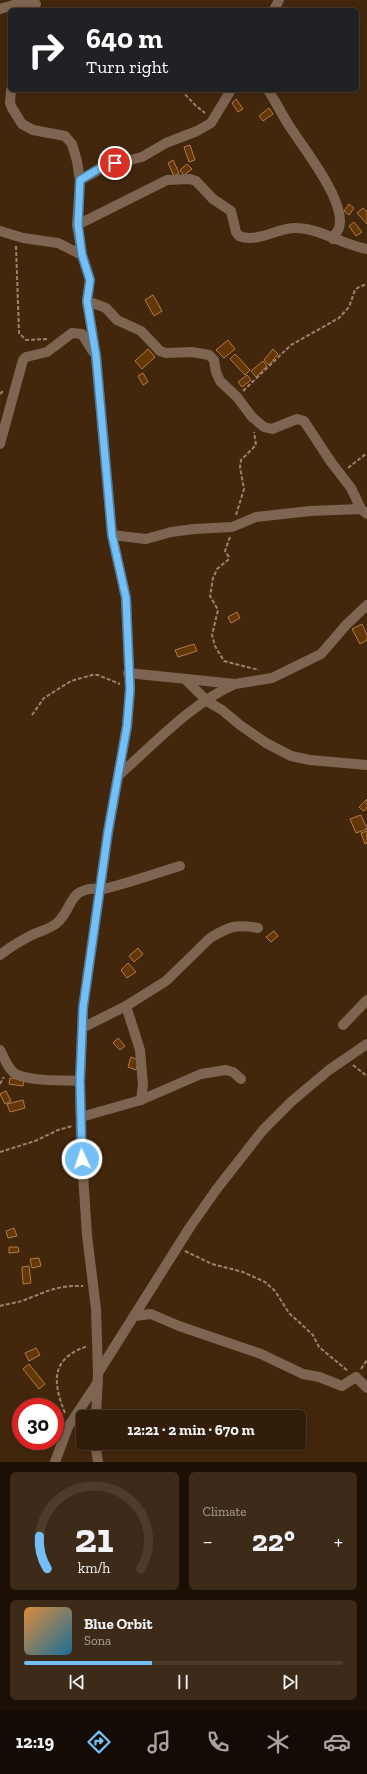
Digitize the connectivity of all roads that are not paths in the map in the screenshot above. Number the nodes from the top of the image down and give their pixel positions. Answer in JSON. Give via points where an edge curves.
{"nodes":[{"id":1,"x":36,"y":5,"type":"edge"},
{"id":2,"x":0,"y":9,"type":"edge"},
{"id":3,"x":11,"y":92,"type":"edge"},
{"id":4,"x":230,"y":92,"type":"edge"},
{"id":5,"x":269,"y":92,"type":"edge"},
{"id":6,"x":80,"y":180,"type":"junction"},
{"id":7,"x":78,"y":225,"type":"junction"},
{"id":8,"x":0,"y":231,"type":"edge"},
{"id":9,"x":332,"y":239,"type":"junction"},
{"id":10,"x":367,"y":249,"type":"edge"},
{"id":11,"x":82,"y":255,"type":"junction"},
{"id":12,"x":87,"y":301,"type":"junction"},
{"id":13,"x":96,"y":356,"type":"junction"},
{"id":14,"x":0,"y":444,"type":"edge"},
{"id":15,"x":364,"y":512,"type":"edge"},
{"id":16,"x":112,"y":535,"type":"junction"},
{"id":17,"x":367,"y":606,"type":"edge"},
{"id":18,"x":128,"y":673,"type":"junction"},
{"id":19,"x":186,"y":679,"type":"junction"},
{"id":20,"x":235,"y":684,"type":"junction"},
{"id":21,"x":208,"y":701,"type":"junction"},
{"id":22,"x":367,"y":765,"type":"edge"},
{"id":23,"x":119,"y":775,"type":"junction"},
{"id":24,"x":180,"y":866,"type":"dead end"},
{"id":25,"x":99,"y":890,"type":"junction"},
{"id":26,"x":258,"y":928,"type":"dead end"},
{"id":27,"x":0,"y":955,"type":"edge"},
{"id":28,"x":367,"y":1000,"type":"edge"},
{"id":29,"x":126,"y":1006,"type":"junction"},
{"id":30,"x":343,"y":1025,"type":"dead end"},
{"id":31,"x":82,"y":1028,"type":"junction"},
{"id":32,"x":367,"y":1044,"type":"edge"},
{"id":33,"x":0,"y":1050,"type":"edge"},
{"id":34,"x":241,"y":1079,"type":"dead end"},
{"id":35,"x":80,"y":1081,"type":"junction"},
{"id":36,"x":141,"y":1100,"type":"junction"},
{"id":37,"x":81,"y":1120,"type":"junction"},
{"id":38,"x":135,"y":1316,"type":"junction"},
{"id":39,"x":98,"y":1378,"type":"junction"},
{"id":40,"x":367,"y":1388,"type":"edge"},
{"id":41,"x":96,"y":1410,"type":"edge"},
{"id":42,"x":96,"y":1450,"type":"edge"},
{"id":43,"x":55,"y":1462,"type":"edge"},
{"id":44,"x":98,"y":1462,"type":"edge"}],
"edges":[{"from":1,"to":2,"type":"street","via":[[17,4]]},
{"from":3,"to":6,"type":"street","via":[[10,103],[22,124],[34,130],[59,134],[69,139],[75,150]]},
{"from":4,"to":6,"type":"street","via":[[214,119],[197,131],[166,143],[142,157],[106,166]]},
{"from":5,"to":9,"type":"street","via":[[331,191],[339,219],[339,228]]},
{"from":6,"to":7,"type":"street"},
{"from":7,"to":9,"type":"street","via":[[164,182],[190,179],[231,211],[236,232],[240,236],[258,236],[293,228],[316,232]]},
{"from":7,"to":11,"type":"street"},
{"from":8,"to":11,"type":"street","via":[[31,240],[58,243]]},
{"from":9,"to":10,"type":"street"},
{"from":11,"to":12,"type":"street","via":[[90,280]]},
{"from":12,"to":13,"type":"street"},
{"from":12,"to":15,"type":"street","via":[[106,308],[117,320],[141,331],[160,351],[209,355],[214,360],[220,381],[237,397],[252,417],[267,429],[280,427],[297,419],[304,421],[351,488]]},
{"from":13,"to":14,"type":"street","via":[[82,334],[72,333],[47,352],[26,357],[22,361]]},
{"from":13,"to":16,"type":"street"},
{"from":15,"to":16,"type":"street","via":[[310,511],[256,517],[232,527],[194,528],[146,539]]},
{"from":16,"to":18,"type":"street","via":[[126,598]]},
{"from":17,"to":20,"type":"street","via":[[347,624],[322,654],[272,678]]},
{"from":18,"to":19,"type":"street"},
{"from":18,"to":23,"type":"street","via":[[130,689],[127,726]]},
{"from":19,"to":20,"type":"street"},
{"from":19,"to":21,"type":"street"},
{"from":20,"to":21,"type":"street"},
{"from":21,"to":22,"type":"street","via":[[266,743],[291,756]]},
{"from":21,"to":23,"type":"street","via":[[190,713]]},
{"from":23,"to":25,"type":"street"},
{"from":24,"to":25,"type":"street"},
{"from":25,"to":27,"type":"street","via":[[78,893],[55,924],[17,943]]},
{"from":25,"to":31,"type":"street"},
{"from":26,"to":29,"type":"street","via":[[237,925],[219,932],[166,981]]},
{"from":28,"to":30,"type":"street"},
{"from":29,"to":31,"type":"street"},
{"from":29,"to":36,"type":"street","via":[[140,1050],[143,1085]]},
{"from":31,"to":35,"type":"street"},
{"from":32,"to":38,"type":"street","via":[[292,1101],[263,1130],[216,1190]]},
{"from":33,"to":35,"type":"street","via":[[10,1069],[19,1076]]},
{"from":34,"to":36,"type":"street","via":[[226,1070],[211,1071],[181,1081]]},
{"from":35,"to":37,"type":"street"},
{"from":36,"to":37,"type":"street"},
{"from":37,"to":39,"type":"street","via":[[87,1235],[96,1309]]},
{"from":38,"to":39,"type":"street"},
{"from":38,"to":40,"type":"street","via":[[150,1314],[261,1354],[303,1374],[340,1385],[356,1378]]},
{"from":39,"to":41,"type":"street"},
{"from":39,"to":43,"type":"street","via":[[70,1423]]},
{"from":42,"to":44,"type":"street"}]}
